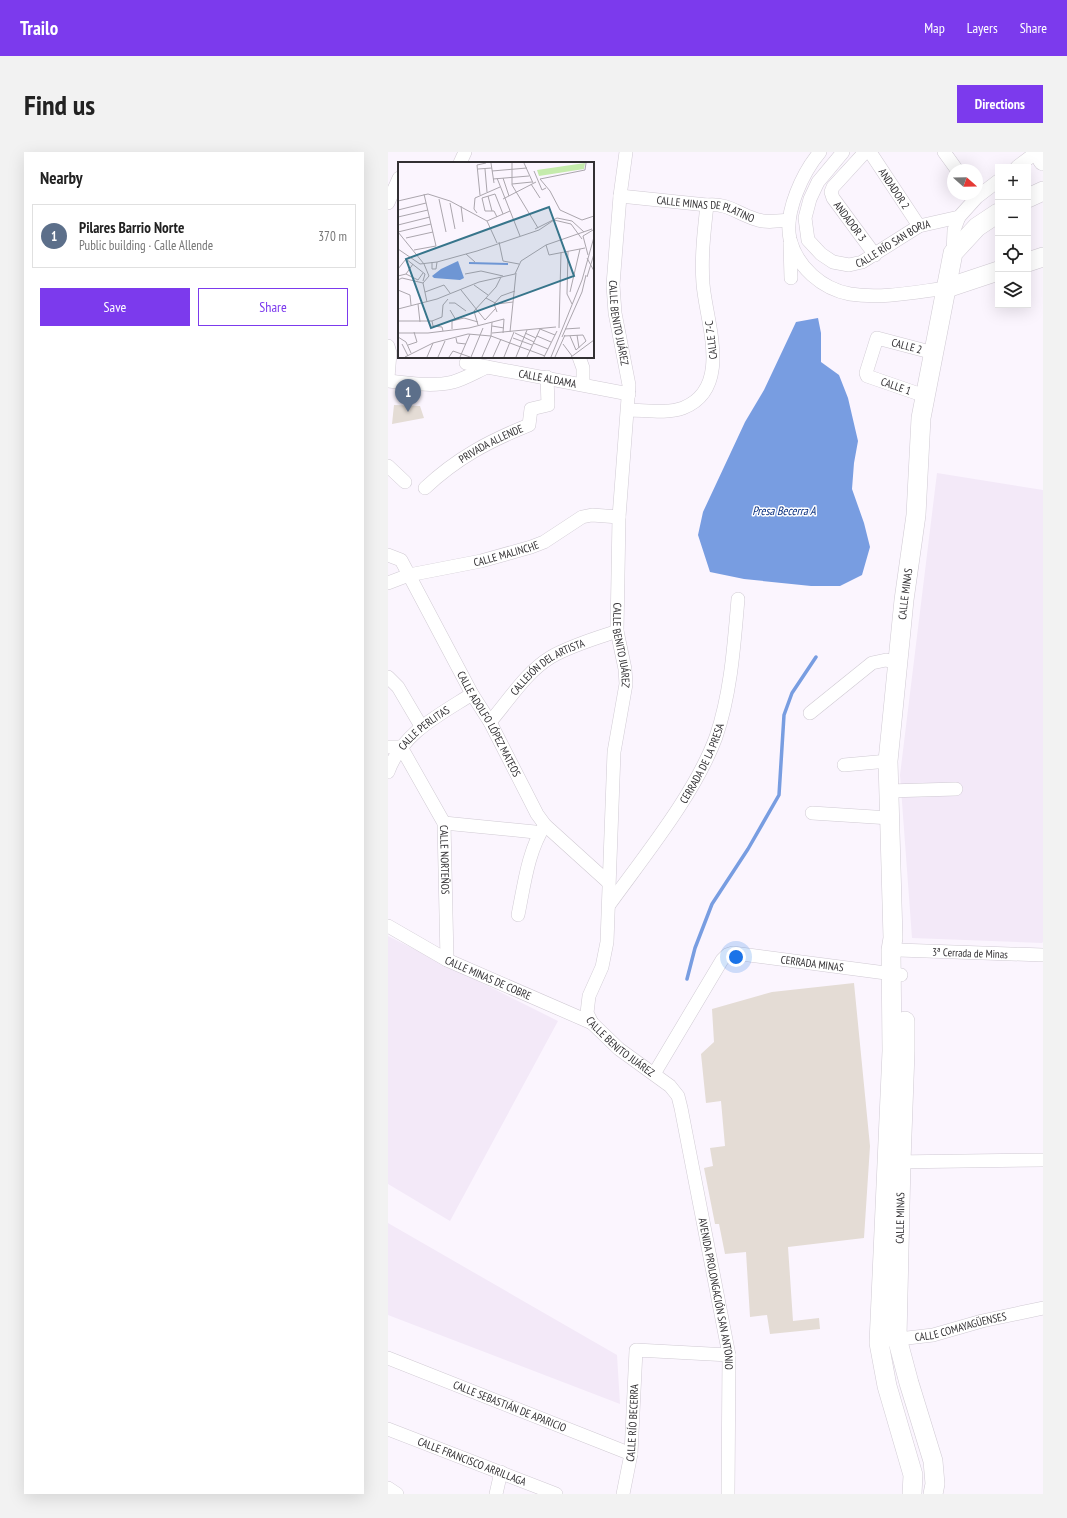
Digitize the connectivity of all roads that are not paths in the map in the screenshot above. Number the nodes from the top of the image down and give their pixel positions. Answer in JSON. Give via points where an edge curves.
{"nodes":[{"id":1,"x":464,"y":152,"type":"edge"},
{"id":2,"x":626,"y":152,"type":"edge"},
{"id":3,"x":820,"y":152,"type":"edge"},
{"id":4,"x":843,"y":152,"type":"edge"},
{"id":5,"x":865,"y":152,"type":"edge"},
{"id":6,"x":870,"y":152,"type":"edge"},
{"id":7,"x":944,"y":152,"type":"edge"},
{"id":8,"x":1037,"y":152,"type":"edge"},
{"id":9,"x":1043,"y":161,"type":"edge"},
{"id":10,"x":460,"y":162,"type":"edge"},
{"id":11,"x":953,"y":164,"type":"edge"},
{"id":12,"x":1021,"y":164,"type":"edge"},
{"id":13,"x":398,"y":180,"type":"edge"},
{"id":14,"x":995,"y":183,"type":"edge"},
{"id":15,"x":983,"y":191,"type":"edge"},
{"id":16,"x":1043,"y":191,"type":"edge"},
{"id":17,"x":620,"y":196,"type":"junction"},
{"id":18,"x":1031,"y":197,"type":"edge"},
{"id":19,"x":972,"y":200,"type":"edge"},
{"id":20,"x":388,"y":203,"type":"edge"},
{"id":21,"x":707,"y":205,"type":"junction"},
{"id":22,"x":995,"y":215,"type":"edge"},
{"id":23,"x":959,"y":217,"type":"junction"},
{"id":24,"x":789,"y":220,"type":"junction"},
{"id":25,"x":919,"y":226,"type":"junction"},
{"id":26,"x":790,"y":239,"type":"junction"},
{"id":27,"x":952,"y":253,"type":"junction"},
{"id":28,"x":875,"y":254,"type":"junction"},
{"id":29,"x":1043,"y":257,"type":"edge"},
{"id":30,"x":1031,"y":261,"type":"edge"},
{"id":31,"x":995,"y":272,"type":"edge"},
{"id":32,"x":791,"y":278,"type":"dead end"},
{"id":33,"x":947,"y":288,"type":"junction"},
{"id":34,"x":388,"y":346,"type":"edge"},
{"id":35,"x":934,"y":353,"type":"junction"},
{"id":36,"x":579,"y":358,"type":"edge"},
{"id":37,"x":466,"y":363,"type":"dead end"},
{"id":38,"x":486,"y":367,"type":"junction"},
{"id":39,"x":868,"y":376,"type":"joint"},
{"id":40,"x":547,"y":377,"type":"junction"},
{"id":41,"x":388,"y":380,"type":"edge"},
{"id":42,"x":583,"y":384,"type":"junction"},
{"id":43,"x":629,"y":394,"type":"junction"},
{"id":44,"x":925,"y":396,"type":"junction"},
{"id":45,"x":628,"y":410,"type":"junction"},
{"id":46,"x":388,"y":466,"type":"edge"},
{"id":47,"x":406,"y":482,"type":"dead end"},
{"id":48,"x":425,"y":488,"type":"dead end"},
{"id":49,"x":618,"y":517,"type":"junction"},
{"id":50,"x":388,"y":554,"type":"edge"},
{"id":51,"x":409,"y":575,"type":"junction"},
{"id":52,"x":388,"y":583,"type":"edge"},
{"id":53,"x":738,"y":599,"type":"dead end"},
{"id":54,"x":617,"y":631,"type":"junction"},
{"id":55,"x":897,"y":663,"type":"junction"},
{"id":56,"x":388,"y":677,"type":"edge"},
{"id":57,"x":472,"y":694,"type":"junction"},
{"id":58,"x":810,"y":713,"type":"dead end"},
{"id":59,"x":490,"y":722,"type":"junction"},
{"id":60,"x":422,"y":726,"type":"junction"},
{"id":61,"x":394,"y":747,"type":"edge"},
{"id":62,"x":888,"y":761,"type":"junction"},
{"id":63,"x":844,"y":765,"type":"dead end"},
{"id":64,"x":388,"y":772,"type":"edge"},
{"id":65,"x":956,"y":789,"type":"dead end"},
{"id":66,"x":888,"y":791,"type":"junction"},
{"id":67,"x":812,"y":813,"type":"dead end"},
{"id":68,"x":890,"y":818,"type":"junction"},
{"id":69,"x":444,"y":823,"type":"junction"},
{"id":70,"x":540,"y":828,"type":"junction"},
{"id":71,"x":608,"y":882,"type":"junction"},
{"id":72,"x":609,"y":905,"type":"junction"},
{"id":73,"x":518,"y":915,"type":"dead end"},
{"id":74,"x":388,"y":926,"type":"edge"},
{"id":75,"x":895,"y":944,"type":"junction"},
{"id":76,"x":1043,"y":955,"type":"edge"},
{"id":77,"x":447,"y":960,"type":"junction"},
{"id":78,"x":897,"y":975,"type":"junction"},
{"id":79,"x":592,"y":1023,"type":"junction"},
{"id":80,"x":654,"y":1074,"type":"junction"},
{"id":81,"x":678,"y":1096,"type":"joint"},
{"id":82,"x":1043,"y":1160,"type":"edge"},
{"id":83,"x":894,"y":1162,"type":"junction"},
{"id":84,"x":1043,"y":1308,"type":"edge"},
{"id":85,"x":897,"y":1338,"type":"junction"},
{"id":86,"x":879,"y":1343,"type":"junction"},
{"id":87,"x":729,"y":1355,"type":"junction"},
{"id":88,"x":388,"y":1358,"type":"edge"},
{"id":89,"x":388,"y":1429,"type":"edge"},
{"id":90,"x":930,"y":1452,"type":"junction"},
{"id":91,"x":631,"y":1454,"type":"junction"},
{"id":92,"x":906,"y":1454,"type":"junction"},
{"id":93,"x":501,"y":1472,"type":"junction"},
{"id":94,"x":388,"y":1488,"type":"edge"},
{"id":95,"x":397,"y":1494,"type":"edge"},
{"id":96,"x":496,"y":1494,"type":"edge"},
{"id":97,"x":556,"y":1494,"type":"edge"},
{"id":98,"x":623,"y":1494,"type":"edge"},
{"id":99,"x":728,"y":1494,"type":"edge"},
{"id":100,"x":912,"y":1494,"type":"edge"},
{"id":101,"x":933,"y":1494,"type":"edge"}],
"edges":[{"from":1,"to":10,"type":"street"},
{"from":2,"to":17,"type":"street","name":"CALLE BENITO JUÁREZ"},
{"from":3,"to":24,"type":"street","via":[[803,175]]},
{"from":4,"to":28,"type":"street","name":"CALLE RÍO SAN BORJA","via":[[818,182],[810,199],[805,218],[808,240],[833,262],[849,265],[862,262]]},
{"from":5,"to":28,"type":"street","name":"ANDADOR 3","via":[[831,192]]},
{"from":6,"to":25,"type":"street","name":"ANDADOR 2"},
{"from":7,"to":11,"type":"street"},
{"from":8,"to":9,"type":"street"},
{"from":8,"to":12,"type":"street"},
{"from":13,"to":20,"type":"street"},
{"from":14,"to":15,"type":"street"},
{"from":16,"to":18,"type":"street"},
{"from":17,"to":21,"type":"street","name":"CALLE MINAS DE PLATINO"},
{"from":17,"to":43,"type":"street","name":"CALLE BENITO JUÁREZ","via":[[613,285],[615,313]]},
{"from":19,"to":23,"type":"street"},
{"from":21,"to":24,"type":"street","name":"CALLE MINAS DE PLATINO","via":[[727,206],[756,220]]},
{"from":21,"to":45,"type":"street","name":"CALLE 7-C","via":[[703,238],[703,285],[714,354],[708,384],[700,395],[682,408]]},
{"from":22,"to":27,"type":"street","via":[[977,227]]},
{"from":23,"to":25,"type":"street","name":"CALLE RÍO SAN BORJA"},
{"from":23,"to":27,"type":"street","name":"CALLE MINAS","via":[[954,230]]},
{"from":24,"to":26,"type":"street"},
{"from":25,"to":28,"type":"street","name":"CALLE RÍO SAN BORJA"},
{"from":26,"to":32,"type":"street"},
{"from":26,"to":33,"type":"street","via":[[801,262],[812,276],[829,287],[868,296]]},
{"from":27,"to":33,"type":"street","name":"CALLE MINAS"},
{"from":29,"to":30,"type":"street"},
{"from":31,"to":33,"type":"street"},
{"from":33,"to":35,"type":"street","name":"CALLE MINAS"},
{"from":34,"to":41,"type":"street"},
{"from":35,"to":39,"type":"street","name":"CALLE 2","via":[[880,337],[876,340],[866,373]]},
{"from":35,"to":44,"type":"street","name":"CALLE MINAS"},
{"from":36,"to":42,"type":"street","via":[[583,368]]},
{"from":37,"to":38,"type":"street","name":"CALLE ALDAMA"},
{"from":38,"to":40,"type":"street","name":"CALLE ALDAMA"},
{"from":38,"to":41,"type":"street","via":[[455,382],[437,385]]},
{"from":39,"to":44,"type":"street","name":"CALLE 1"},
{"from":40,"to":42,"type":"street","name":"CALLE ALDAMA"},
{"from":40,"to":48,"type":"street","name":"PRIVADA ALLENDE","via":[[548,405],[531,409],[529,425],[497,437],[470,452]]},
{"from":42,"to":43,"type":"street","name":"CALLE ALDAMA"},
{"from":43,"to":45,"type":"street","name":"CALLE BENITO JUÁREZ"},
{"from":44,"to":55,"type":"street","name":"CALLE MINAS","via":[[921,418],[916,515]]},
{"from":45,"to":49,"type":"street","name":"CALLE BENITO JUÁREZ"},
{"from":46,"to":47,"type":"street"},
{"from":49,"to":51,"type":"street","name":"CALLE MALINCHE","via":[[582,517],[544,542],[481,561]]},
{"from":49,"to":54,"type":"street","name":"CALLE BENITO JUÁREZ"},
{"from":50,"to":51,"type":"street","name":"CALLE ADOLFO LÓPEZ MATEOS","via":[[401,560]]},
{"from":51,"to":52,"type":"street","name":"CALLE MALINCHE"},
{"from":51,"to":57,"type":"street","name":"CALLE ADOLFO LÓPEZ MATEOS"},
{"from":53,"to":72,"type":"street","name":"CERRADA DE LA PRESA","via":[[732,665],[716,737],[701,770],[680,804]]},
{"from":54,"to":59,"type":"street","name":"CALLEJÓN DEL ARTISTA","via":[[571,647],[550,658],[530,675]]},
{"from":54,"to":71,"type":"street","name":"CALLE BENITO JUÁREZ","via":[[626,684],[614,752]]},
{"from":55,"to":58,"type":"street","via":[[886,660],[872,663]]},
{"from":55,"to":62,"type":"street","name":"CALLE MINAS"},
{"from":56,"to":60,"type":"street","via":[[398,687]]},
{"from":57,"to":59,"type":"street","name":"CALLE ADOLFO LÓPEZ MATEOS"},
{"from":57,"to":60,"type":"street","name":"CALLE PERLITAS"},
{"from":59,"to":70,"type":"street","name":"CALLE ADOLFO LÓPEZ MATEOS","via":[[537,814]]},
{"from":60,"to":61,"type":"street","name":"CALLE PERLITAS"},
{"from":61,"to":64,"type":"street","name":"CALLE PERLITAS"},
{"from":61,"to":69,"type":"street","name":"CALLE NORTEÑOS"},
{"from":62,"to":63,"type":"street"},
{"from":62,"to":66,"type":"street","name":"CALLE MINAS"},
{"from":65,"to":66,"type":"street"},
{"from":66,"to":68,"type":"street","name":"CALLE MINAS"},
{"from":67,"to":68,"type":"street"},
{"from":68,"to":75,"type":"street","name":"CALLE MINAS"},
{"from":69,"to":70,"type":"street"},
{"from":69,"to":77,"type":"street","name":"CALLE NORTEÑOS"},
{"from":70,"to":71,"type":"street","name":"CALLE ADOLFO LÓPEZ MATEOS"},
{"from":70,"to":73,"type":"street"},
{"from":71,"to":72,"type":"street","name":"CALLE BENITO JUÁREZ"},
{"from":72,"to":79,"type":"street","name":"CALLE BENITO JUÁREZ","via":[[606,954],[587,1004]]},
{"from":74,"to":77,"type":"street","name":"CALLE MINAS DE COBRE"},
{"from":75,"to":76,"type":"street","name":"3ª Cerrada de Minas"},
{"from":75,"to":78,"type":"street","name":"CALLE MINAS","via":[[891,950]]},
{"from":77,"to":79,"type":"street","name":"CALLE MINAS DE COBRE"},
{"from":78,"to":80,"type":"street","name":"CERRADA MINAS","via":[[733,953],[727,955]]},
{"from":78,"to":83,"type":"street","name":"CALLE MINAS","via":[[905,1052]]},
{"from":79,"to":80,"type":"street","name":"CALLE BENITO JUÁREZ","via":[[619,1049]]},
{"from":80,"to":81,"type":"street","name":"CALLE BENITO JUÁREZ"},
{"from":81,"to":87,"type":"street","name":"AVENIDA PROLONGACIÓN SAN ANTONIO"},
{"from":82,"to":83,"type":"street"},
{"from":83,"to":85,"type":"street","name":"CALLE MINAS"},
{"from":83,"to":86,"type":"street","name":"CALLE MINAS"},
{"from":84,"to":85,"type":"street","name":"CALLE COMAYAGÜENSES","via":[[933,1334]]},
{"from":85,"to":86,"type":"street","name":"CALLE COMAYAGÜENSES"},
{"from":85,"to":90,"type":"street","name":"CALLE MINAS"},
{"from":86,"to":92,"type":"street","name":"CALLE MINAS","via":[[887,1386]]},
{"from":87,"to":91,"type":"street","name":"CALLE RÍO BECERRA","via":[[636,1350]]},
{"from":87,"to":99,"type":"street","name":"AVENIDA PROLONGACIÓN SAN ANTONIO"},
{"from":88,"to":91,"type":"street","name":"CALLE SEBASTIÁN DE APARICIO"},
{"from":89,"to":93,"type":"street","name":"CALLE FRANCISCO ARRILLAGA"},
{"from":90,"to":92,"type":"street"},
{"from":90,"to":101,"type":"street","name":"CALLE MINAS","via":[[935,1472]]},
{"from":91,"to":98,"type":"street","name":"CALLE RÍO BECERRA"},
{"from":92,"to":100,"type":"street","name":"CALLE MINAS","via":[[913,1475]]},
{"from":93,"to":96,"type":"street"},
{"from":93,"to":97,"type":"street","name":"CALLE FRANCISCO ARRILLAGA"},
{"from":94,"to":95,"type":"street"}]}
